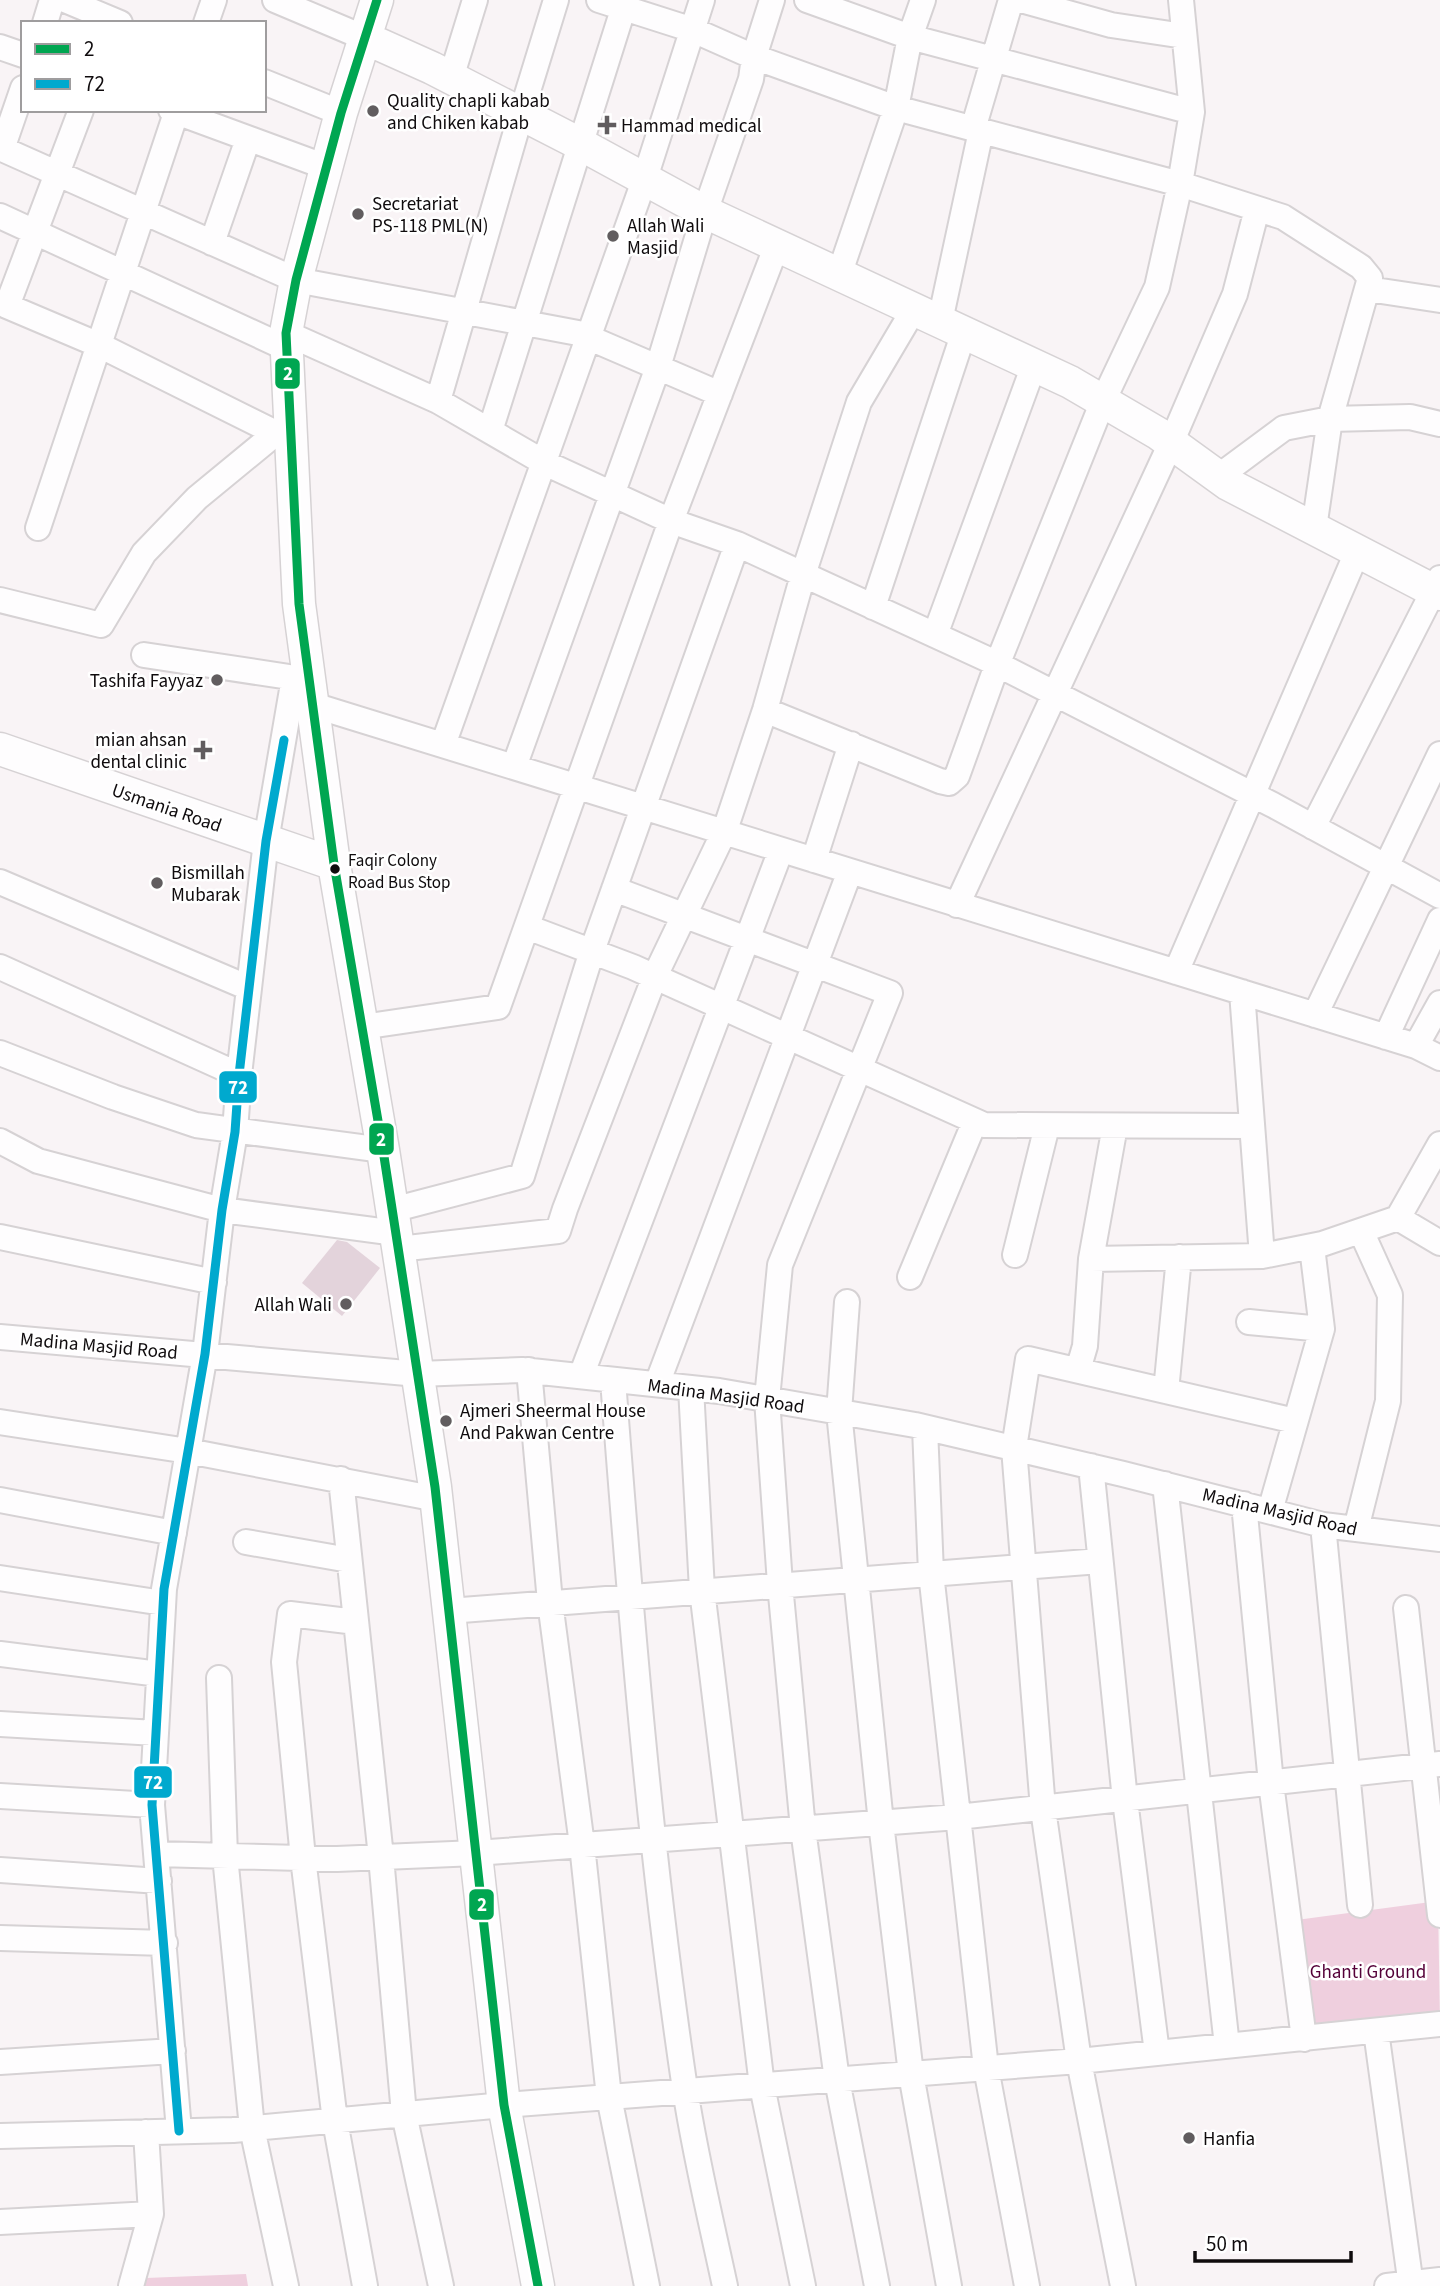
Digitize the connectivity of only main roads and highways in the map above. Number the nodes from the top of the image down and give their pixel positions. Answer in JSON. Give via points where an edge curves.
{"nodes":[{"id":1,"x":377,"y":0,"type":"edge"},
{"id":2,"x":365,"y":38,"type":"junction"},
{"id":3,"x":1438,"y":587,"type":"edge"},
{"id":4,"x":0,"y":749,"type":"edge"},
{"id":5,"x":334,"y":864,"type":"junction"},
{"id":6,"x":538,"y":2286,"type":"edge"}],
"edges":[{"from":1,"to":2,"type":"main road"},
{"from":2,"to":3,"type":"main road","via":[[452,78],[705,212],[1070,382],[1218,477]]},
{"from":2,"to":5,"type":"main road","via":[[296,280],[286,340],[283,427],[305,688]]},
{"from":4,"to":5,"type":"main road","name":"Usmania Road"},
{"from":5,"to":6,"type":"main road","via":[[437,1499],[504,2105]]}]}
